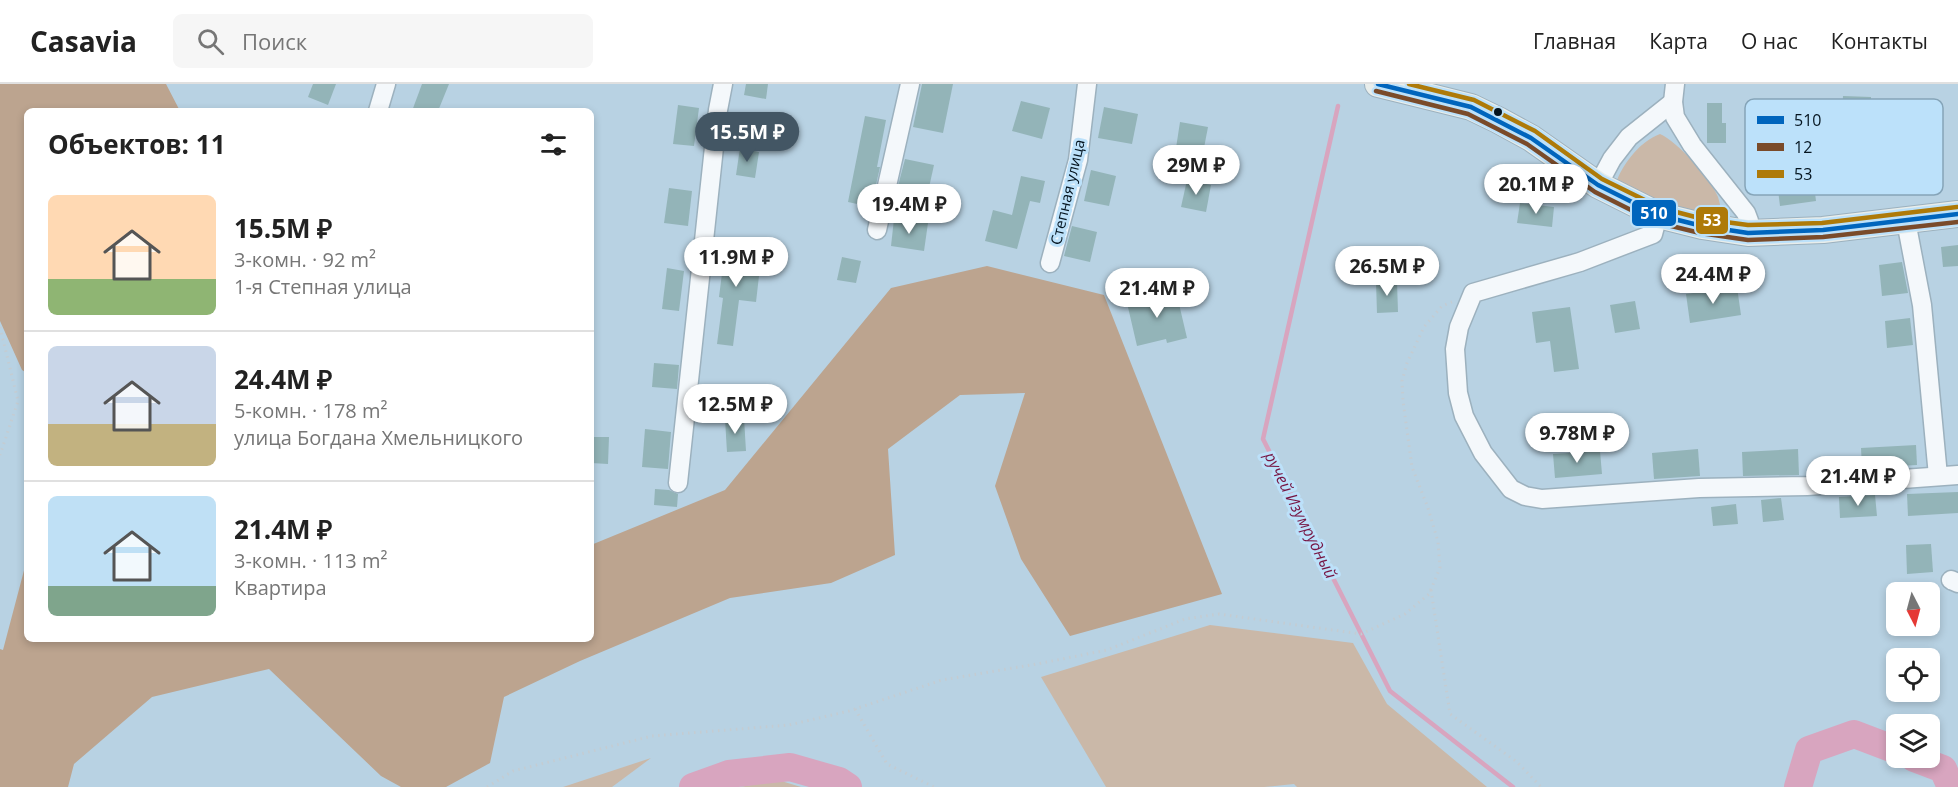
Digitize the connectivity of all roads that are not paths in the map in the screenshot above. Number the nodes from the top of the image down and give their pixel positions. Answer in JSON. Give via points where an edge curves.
{"nodes":[{"id":1,"x":386,"y":84,"type":"edge"},
{"id":2,"x":723,"y":84,"type":"edge"},
{"id":3,"x":910,"y":84,"type":"edge"},
{"id":4,"x":1087,"y":84,"type":"edge"},
{"id":5,"x":1378,"y":84,"type":"edge"},
{"id":6,"x":1674,"y":93,"type":"edge"},
{"id":7,"x":379,"y":108,"type":"edge"},
{"id":8,"x":1598,"y":185,"type":"junction"},
{"id":9,"x":1958,"y":214,"type":"edge"},
{"id":10,"x":1658,"y":215,"type":"junction"},
{"id":11,"x":1906,"y":221,"type":"junction"},
{"id":12,"x":877,"y":230,"type":"dead end"},
{"id":13,"x":1748,"y":232,"type":"junction"},
{"id":14,"x":1050,"y":263,"type":"dead end"},
{"id":15,"x":1958,"y":475,"type":"edge"},
{"id":16,"x":1938,"y":476,"type":"junction"},
{"id":17,"x":678,"y":483,"type":"dead end"}],
"edges":[{"from":1,"to":7,"type":"street"},
{"from":2,"to":17,"type":"street"},
{"from":3,"to":12,"type":"street"},
{"from":4,"to":14,"type":"street","name":"Степная улица","via":[[1078,160]]},
{"from":5,"to":8,"type":"street","via":[[1471,107],[1531,138]]},
{"from":6,"to":8,"type":"street","via":[[1629,137]]},
{"from":6,"to":13,"type":"street","via":[[1675,117],[1746,213]]},
{"from":8,"to":10,"type":"street"},
{"from":9,"to":11,"type":"street"},
{"from":10,"to":13,"type":"street"},
{"from":10,"to":16,"type":"street","via":[[1653,234],[1580,261],[1473,292],[1455,349],[1458,393],[1464,416],[1483,453],[1511,489],[1542,499]]},
{"from":11,"to":13,"type":"street","via":[[1823,230]]},
{"from":11,"to":16,"type":"street","via":[[1922,305]]},
{"from":15,"to":16,"type":"street"}]}
